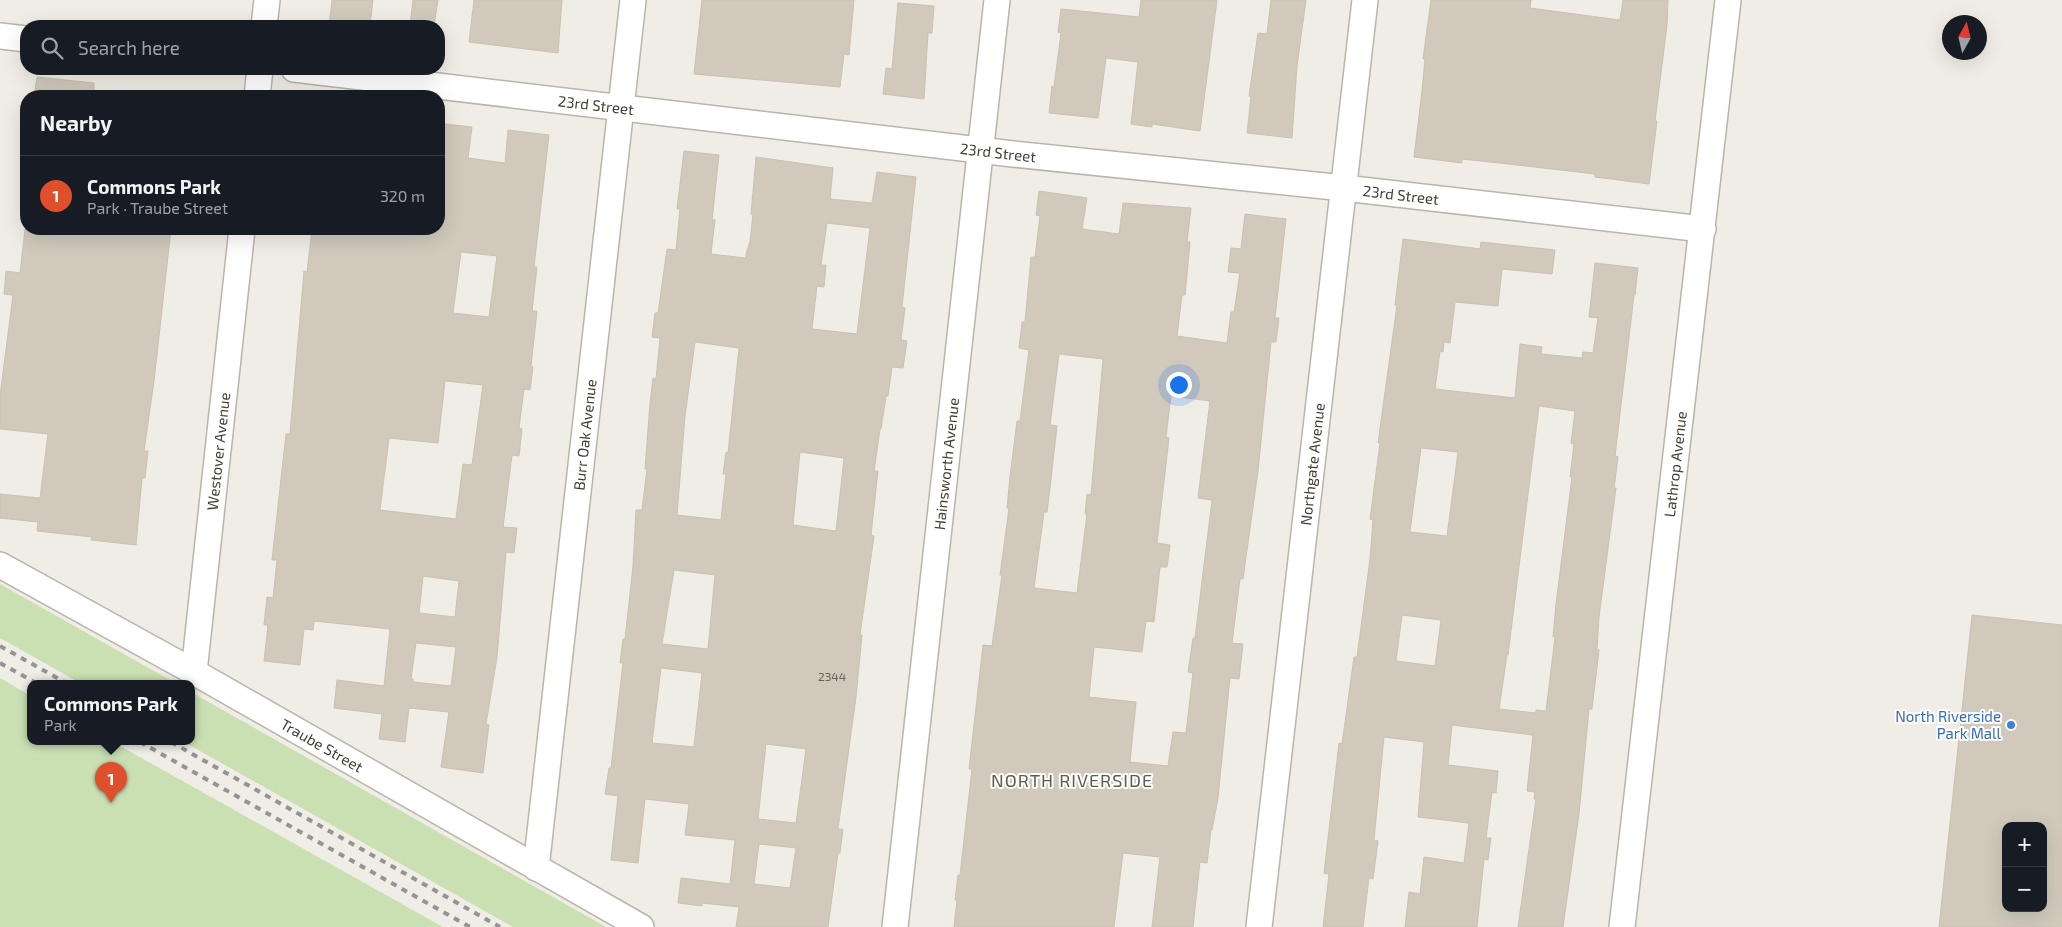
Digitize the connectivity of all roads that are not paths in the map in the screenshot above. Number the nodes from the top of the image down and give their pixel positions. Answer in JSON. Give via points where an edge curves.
{"nodes":[{"id":1,"x":267,"y":0,"type":"edge"},
{"id":2,"x":633,"y":0,"type":"edge"},
{"id":3,"x":997,"y":0,"type":"edge"},
{"id":4,"x":1364,"y":0,"type":"edge"},
{"id":5,"x":1728,"y":0,"type":"edge"},
{"id":6,"x":265,"y":20,"type":"edge"},
{"id":7,"x":0,"y":36,"type":"edge"},
{"id":8,"x":20,"y":38,"type":"edge"},
{"id":9,"x":259,"y":75,"type":"edge"},
{"id":10,"x":346,"y":75,"type":"edge"},
{"id":11,"x":258,"y":90,"type":"edge"},
{"id":12,"x":622,"y":107,"type":"junction"},
{"id":13,"x":981,"y":150,"type":"junction"},
{"id":14,"x":1344,"y":188,"type":"junction"},
{"id":15,"x":1703,"y":229,"type":"junction"},
{"id":16,"x":241,"y":235,"type":"edge"},
{"id":17,"x":0,"y":565,"type":"edge"},
{"id":18,"x":194,"y":672,"type":"junction"},
{"id":19,"x":536,"y":868,"type":"junction"},
{"id":20,"x":641,"y":927,"type":"edge"},
{"id":21,"x":895,"y":927,"type":"edge"},
{"id":22,"x":1259,"y":927,"type":"edge"},
{"id":23,"x":1622,"y":927,"type":"edge"}],
"edges":[{"from":1,"to":6,"type":"street"},
{"from":2,"to":12,"type":"street","name":"Burr Oak Avenue"},
{"from":3,"to":13,"type":"street","name":"Hainsworth Avenue"},
{"from":4,"to":14,"type":"street","name":"Northgate Avenue"},
{"from":5,"to":15,"type":"street","name":"Lathrop Avenue"},
{"from":7,"to":8,"type":"street"},
{"from":9,"to":11,"type":"street"},
{"from":10,"to":12,"type":"street","name":"23rd Street"},
{"from":12,"to":13,"type":"street","name":"23rd Street"},
{"from":12,"to":19,"type":"street","name":"Burr Oak Avenue"},
{"from":13,"to":14,"type":"street","name":"23rd Street"},
{"from":13,"to":21,"type":"street","name":"Hainsworth Avenue"},
{"from":14,"to":15,"type":"street","name":"23rd Street"},
{"from":14,"to":22,"type":"street","name":"Northgate Avenue"},
{"from":15,"to":23,"type":"street","name":"Lathrop Avenue"},
{"from":16,"to":18,"type":"street","name":"Westover Avenue"},
{"from":17,"to":18,"type":"street","name":"Traube Street"},
{"from":18,"to":19,"type":"street","name":"Traube Street"},
{"from":19,"to":20,"type":"street","name":"Traube Street"}]}
